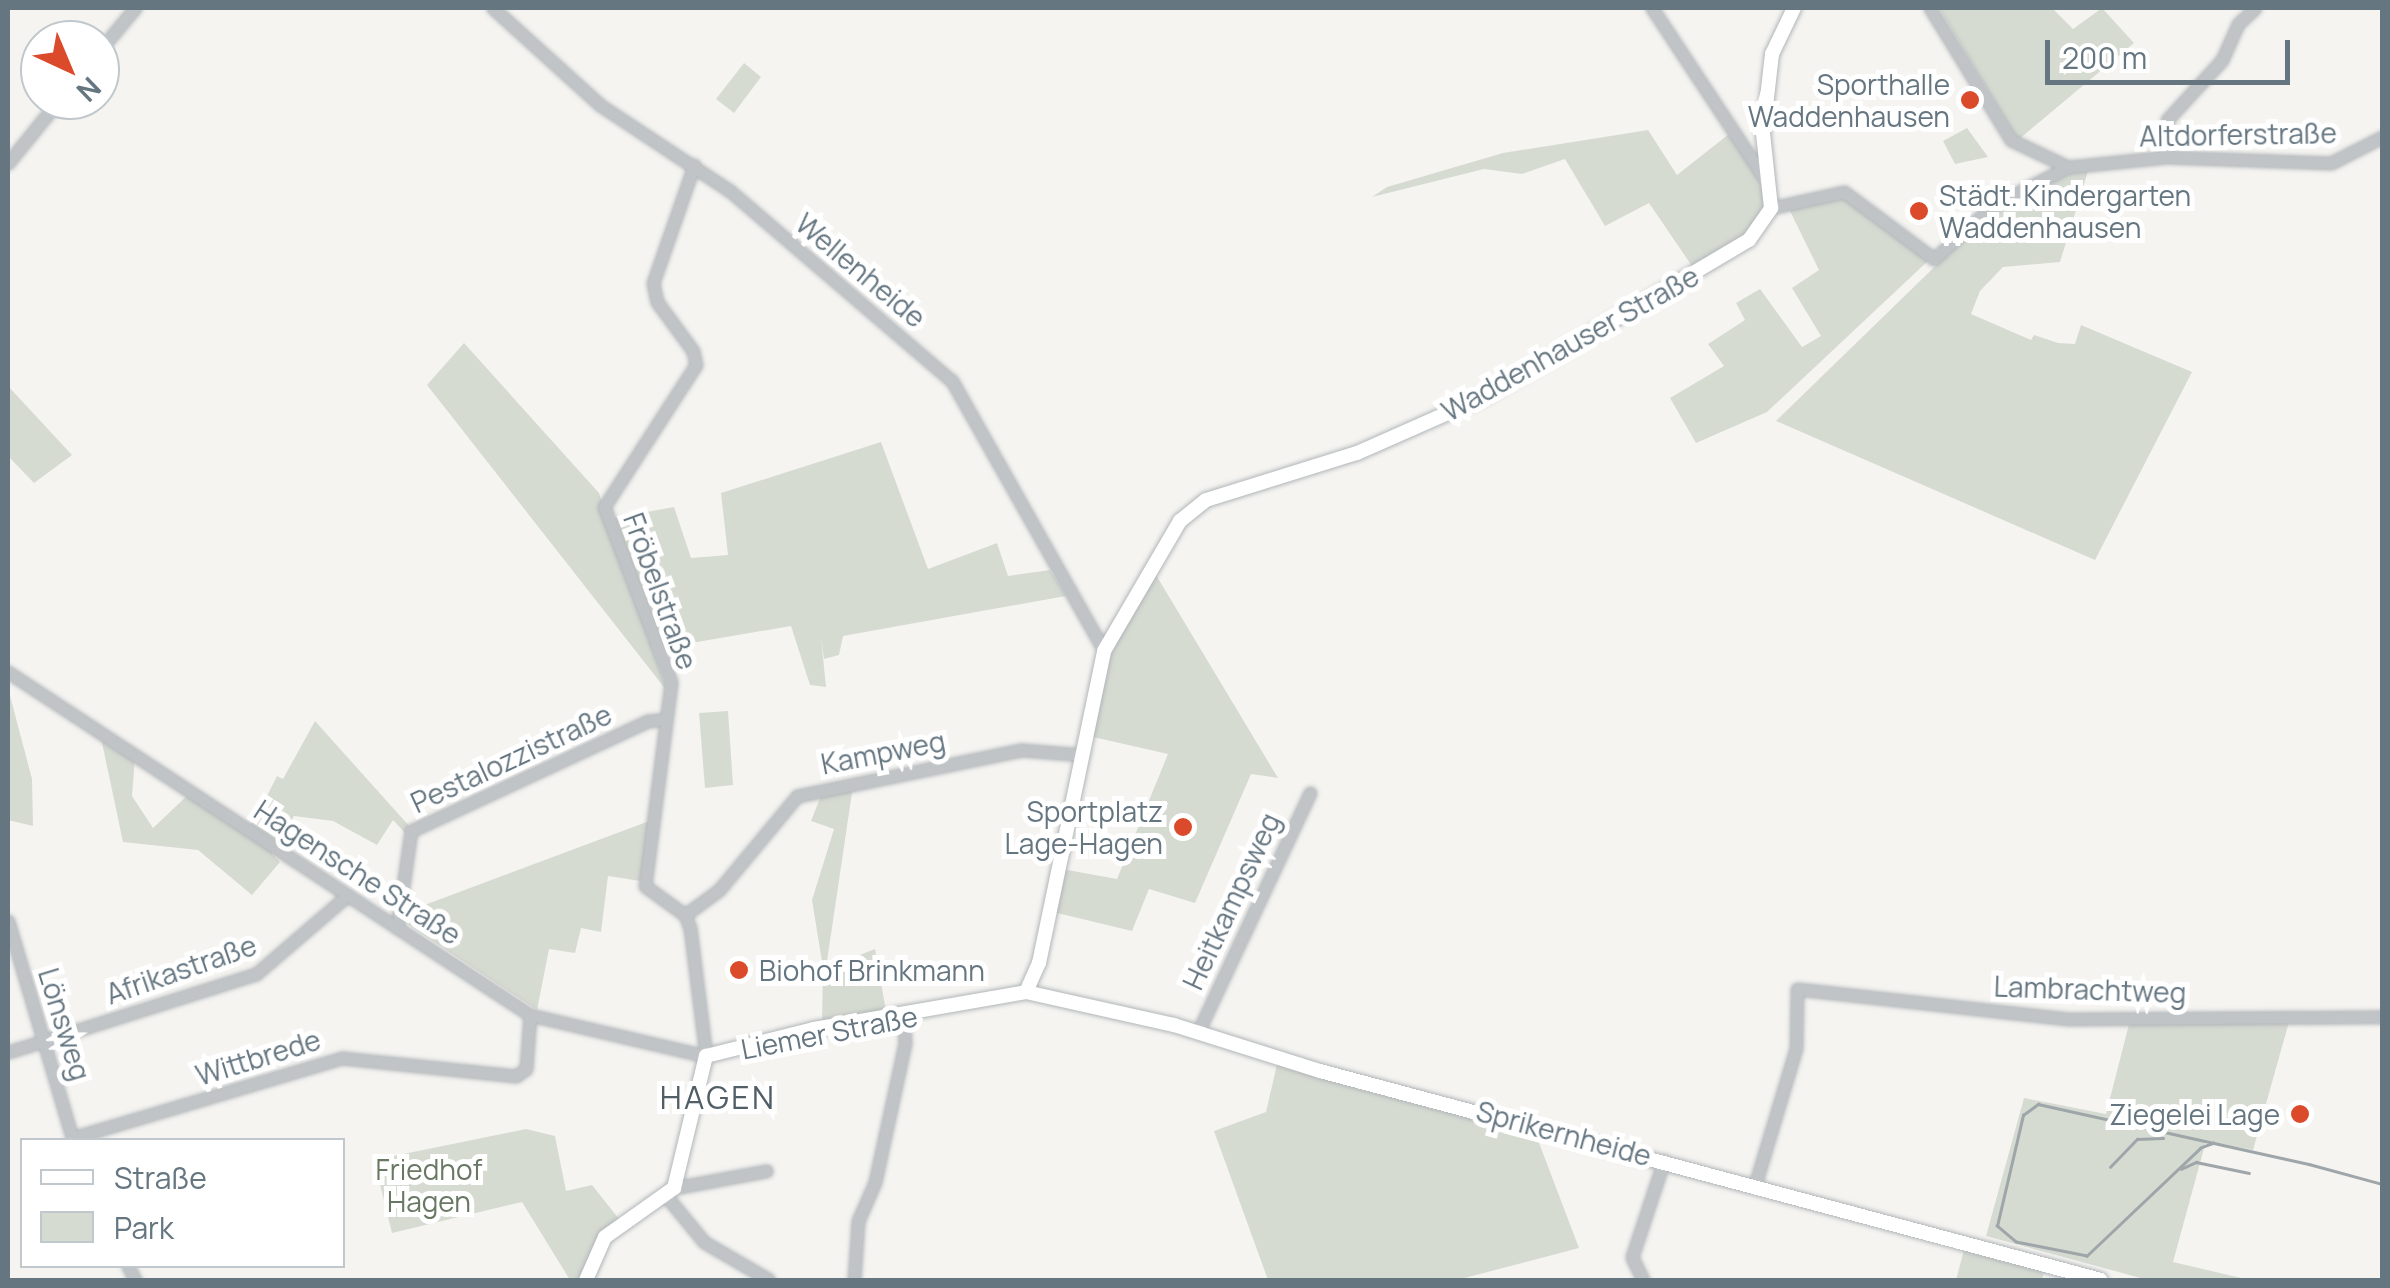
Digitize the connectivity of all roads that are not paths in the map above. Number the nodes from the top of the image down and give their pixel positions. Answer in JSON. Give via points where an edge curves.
{"nodes":[{"id":1,"x":493,"y":8,"type":"edge"},
{"id":2,"x":1652,"y":8,"type":"edge"},
{"id":3,"x":1794,"y":8,"type":"edge"},
{"id":4,"x":1930,"y":8,"type":"edge"},
{"id":5,"x":2254,"y":8,"type":"edge"},
{"id":6,"x":43,"y":120,"type":"edge"},
{"id":7,"x":2382,"y":137,"type":"edge"},
{"id":8,"x":2166,"y":156,"type":"junction"},
{"id":9,"x":8,"y":163,"type":"edge"},
{"id":10,"x":694,"y":165,"type":"junction"},
{"id":11,"x":2068,"y":167,"type":"junction"},
{"id":12,"x":1770,"y":187,"type":"junction"},
{"id":13,"x":1771,"y":208,"type":"junction"},
{"id":14,"x":1104,"y":652,"type":"junction"},
{"id":15,"x":8,"y":672,"type":"edge"},
{"id":16,"x":666,"y":719,"type":"junction"},
{"id":17,"x":1084,"y":755,"type":"junction"},
{"id":18,"x":1310,"y":793,"type":"dead end"},
{"id":19,"x":348,"y":895,"type":"junction"},
{"id":20,"x":685,"y":916,"type":"junction"},
{"id":21,"x":8,"y":921,"type":"edge"},
{"id":22,"x":397,"y":928,"type":"junction"},
{"id":23,"x":1026,"y":992,"type":"junction"},
{"id":24,"x":530,"y":1016,"type":"junction"},
{"id":25,"x":902,"y":1017,"type":"junction"},
{"id":26,"x":2382,"y":1017,"type":"edge"},
{"id":27,"x":1198,"y":1032,"type":"junction"},
{"id":28,"x":44,"y":1040,"type":"junction"},
{"id":29,"x":8,"y":1052,"type":"edge"},
{"id":30,"x":706,"y":1056,"type":"junction"},
{"id":31,"x":73,"y":1138,"type":"edge"},
{"id":32,"x":76,"y":1138,"type":"edge"},
{"id":33,"x":1664,"y":1160,"type":"junction"},
{"id":34,"x":766,"y":1171,"type":"dead end"},
{"id":35,"x":1756,"y":1185,"type":"junction"},
{"id":36,"x":670,"y":1192,"type":"junction"},
{"id":37,"x":586,"y":1280,"type":"edge"},
{"id":38,"x":769,"y":1280,"type":"edge"},
{"id":39,"x":854,"y":1280,"type":"edge"},
{"id":40,"x":1643,"y":1280,"type":"edge"},
{"id":41,"x":2101,"y":1280,"type":"edge"}],
"edges":[{"from":1,"to":10,"type":"street","name":"Wellenheide","via":[[600,105]]},
{"from":2,"to":12,"type":"street"},
{"from":3,"to":12,"type":"main road","via":[[1772,54],[1763,133]]},
{"from":4,"to":11,"type":"street","via":[[2011,140]]},
{"from":5,"to":8,"type":"street","via":[[2238,24],[2222,60],[2167,120]]},
{"from":6,"to":9,"type":"street"},
{"from":7,"to":8,"type":"street","name":"Altdorferstraße","via":[[2332,163]]},
{"from":8,"to":11,"type":"street","name":"Altdorferstraße"},
{"from":10,"to":14,"type":"street","name":"Wellenheide","via":[[962,393]]},
{"from":10,"to":16,"type":"street","name":"Fröbelstraße","via":[[653,282],[657,302],[693,350],[696,365],[604,507],[671,682]]},
{"from":11,"to":13,"type":"street","via":[[1992,206],[1934,260],[1844,192]]},
{"from":12,"to":13,"type":"main road"},
{"from":13,"to":14,"type":"main road","name":"Waddenhauser Straße","via":[[1749,240],[1486,396],[1357,453],[1206,500],[1180,521]]},
{"from":14,"to":17,"type":"main road","name":"Waddenhauser Straße"},
{"from":15,"to":19,"type":"street","name":"Hagensche Straße"},
{"from":16,"to":20,"type":"street","name":"Fröbelstraße","via":[[644,886]]},
{"from":16,"to":22,"type":"street","name":"Pestalozzistraße","via":[[648,721],[411,831]]},
{"from":17,"to":20,"type":"street","name":"Kampweg","via":[[1022,750],[797,796],[719,890]]},
{"from":17,"to":23,"type":"main road","name":"Waddenhauser Straße","via":[[1039,963]]},
{"from":18,"to":27,"type":"street","name":"Heitkampsweg"},
{"from":19,"to":22,"type":"street","name":"Hagensche Straße"},
{"from":19,"to":28,"type":"street","name":"Afrikastraße","via":[[256,974]]},
{"from":20,"to":30,"type":"street"},
{"from":21,"to":28,"type":"street","name":"Lönsweg"},
{"from":22,"to":24,"type":"street","name":"Hagensche Straße"},
{"from":23,"to":25,"type":"main road","name":"Liemer Straße"},
{"from":23,"to":27,"type":"main road","name":"Sprikernheide"},
{"from":24,"to":30,"type":"street","name":"Hagensche Straße"},
{"from":24,"to":32,"type":"street","name":"Wittbrede","via":[[526,1069],[516,1076],[342,1058]]},
{"from":25,"to":30,"type":"main road","name":"Liemer Straße","via":[[814,1029]]},
{"from":25,"to":39,"type":"street","via":[[905,1043],[874,1182],[858,1222]]},
{"from":26,"to":35,"type":"street","name":"Lambrachtweg","via":[[2068,1019],[1796,990],[1796,1048]]},
{"from":27,"to":33,"type":"main road","name":"Sprikernheide","via":[[1320,1071]]},
{"from":28,"to":29,"type":"street","name":"Afrikastraße"},
{"from":28,"to":31,"type":"street","name":"Lönsweg"},
{"from":30,"to":36,"type":"main road","name":"Liemer Straße"},
{"from":33,"to":35,"type":"main road","name":"Sprikernheide"},
{"from":33,"to":40,"type":"street","via":[[1632,1257]]},
{"from":34,"to":36,"type":"street"},
{"from":35,"to":41,"type":"main road","name":"Sprikernheide"},
{"from":36,"to":37,"type":"main road","via":[[605,1238]]},
{"from":36,"to":38,"type":"street","via":[[704,1242]]}]}
